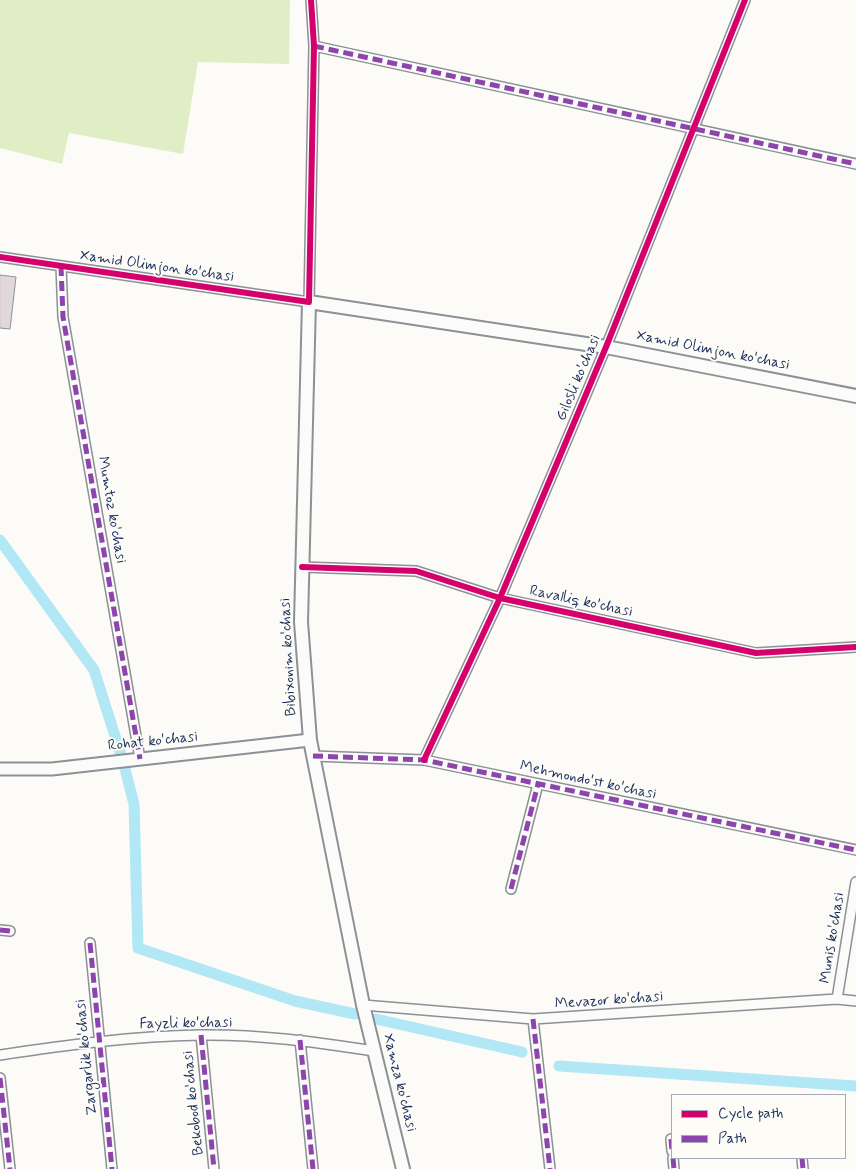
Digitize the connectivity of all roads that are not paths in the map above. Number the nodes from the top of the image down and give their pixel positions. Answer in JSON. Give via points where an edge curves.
{"nodes":[{"id":1,"x":311,"y":0,"type":"edge"},
{"id":2,"x":744,"y":0,"type":"edge"},
{"id":3,"x":314,"y":46,"type":"junction"},
{"id":4,"x":693,"y":130,"type":"junction"},
{"id":5,"x":856,"y":164,"type":"edge"},
{"id":6,"x":0,"y":257,"type":"edge"},
{"id":7,"x":61,"y":266,"type":"junction"},
{"id":8,"x":310,"y":302,"type":"junction"},
{"id":9,"x":606,"y":347,"type":"junction"},
{"id":10,"x":856,"y":396,"type":"edge"},
{"id":11,"x":302,"y":567,"type":"junction"},
{"id":12,"x":500,"y":598,"type":"junction"},
{"id":13,"x":856,"y":647,"type":"edge"},
{"id":14,"x":310,"y":740,"type":"junction"},
{"id":15,"x":313,"y":756,"type":"junction"},
{"id":16,"x":140,"y":759,"type":"junction"},
{"id":17,"x":424,"y":760,"type":"junction"},
{"id":18,"x":0,"y":769,"type":"edge"},
{"id":19,"x":538,"y":784,"type":"junction"},
{"id":20,"x":856,"y":850,"type":"edge"},
{"id":21,"x":856,"y":882,"type":"edge"},
{"id":22,"x":510,"y":889,"type":"dead end"},
{"id":23,"x":0,"y":930,"type":"edge"},
{"id":24,"x":10,"y":931,"type":"dead end"},
{"id":25,"x":90,"y":943,"type":"dead end"},
{"id":26,"x":836,"y":999,"type":"junction"},
{"id":27,"x":856,"y":1001,"type":"edge"},
{"id":28,"x":363,"y":1005,"type":"junction"},
{"id":29,"x":533,"y":1019,"type":"junction"},
{"id":30,"x":201,"y":1034,"type":"junction"},
{"id":31,"x":300,"y":1040,"type":"junction"},
{"id":32,"x":100,"y":1041,"type":"junction"},
{"id":33,"x":374,"y":1051,"type":"junction"},
{"id":34,"x":0,"y":1055,"type":"edge"},
{"id":35,"x":0,"y":1078,"type":"edge"},
{"id":36,"x":10,"y":1169,"type":"edge"},
{"id":37,"x":112,"y":1169,"type":"edge"},
{"id":38,"x":214,"y":1169,"type":"edge"},
{"id":39,"x":313,"y":1169,"type":"edge"},
{"id":40,"x":403,"y":1169,"type":"edge"},
{"id":41,"x":550,"y":1169,"type":"edge"}],
"edges":[{"from":1,"to":3,"type":"street"},
{"from":2,"to":4,"type":"street","name":"Gilosli ko'chasi"},
{"from":3,"to":4,"type":"street"},
{"from":3,"to":8,"type":"street"},
{"from":4,"to":5,"type":"street"},
{"from":4,"to":9,"type":"street","name":"Gilosli ko'chasi"},
{"from":6,"to":7,"type":"street","name":"Xamid Olimjon ko'chasi"},
{"from":7,"to":8,"type":"street","name":"Xamid Olimjon ko'chasi"},
{"from":7,"to":16,"type":"street","name":"Mumtoz ko'chasi","via":[[63,317]]},
{"from":8,"to":9,"type":"main road","name":"Xamid Olimjon ko'chasi"},
{"from":8,"to":11,"type":"main road","name":"Bibixonim ko'chasi"},
{"from":9,"to":10,"type":"main road","name":"Xamid Olimjon ko'chasi"},
{"from":9,"to":12,"type":"street","name":"Gilosli ko'chasi"},
{"from":11,"to":12,"type":"street","name":"Ravalliq ko'chasi","via":[[416,571]]},
{"from":11,"to":14,"type":"main road","name":"Bibixonim ko'chasi","via":[[302,622]]},
{"from":12,"to":13,"type":"street","name":"Ravalliq ko'chasi","via":[[756,653]]},
{"from":12,"to":17,"type":"street","name":"Gilosli ko'chasi"},
{"from":14,"to":15,"type":"main road","name":"Bibixonim ko'chasi"},
{"from":14,"to":16,"type":"street","name":"Rohat ko'chasi"},
{"from":15,"to":17,"type":"street","name":"Mehmondo'st ko'chasi"},
{"from":15,"to":28,"type":"main road","name":"Bibixonim ko'chasi"},
{"from":16,"to":18,"type":"street","name":"Rohat ko'chasi","via":[[52,769]]},
{"from":17,"to":19,"type":"street","name":"Mehmondo'st ko'chasi"},
{"from":19,"to":20,"type":"street","name":"Mehmondo'st ko'chasi"},
{"from":19,"to":22,"type":"street"},
{"from":21,"to":26,"type":"street","name":"Munis ko'chasi"},
{"from":23,"to":24,"type":"street"},
{"from":25,"to":32,"type":"street","name":"Zargarlik ko'chasi"},
{"from":26,"to":27,"type":"street","name":"Mevazor ko'chasi"},
{"from":26,"to":29,"type":"street","name":"Mevazor ko'chasi"},
{"from":28,"to":29,"type":"street","name":"Mevazor ko'chasi"},
{"from":28,"to":33,"type":"main road","name":"Xamza ko'chasi"},
{"from":29,"to":41,"type":"street"},
{"from":30,"to":31,"type":"street","name":"Fayzli ko'chasi"},
{"from":30,"to":32,"type":"street","name":"Fayzli ko'chasi"},
{"from":30,"to":38,"type":"street","name":"Bekobod ko'chasi"},
{"from":31,"to":33,"type":"street","name":"Fayzli ko'chasi"},
{"from":31,"to":39,"type":"street"},
{"from":32,"to":34,"type":"street","name":"Fayzli ko'chasi"},
{"from":32,"to":37,"type":"street","name":"Zargarlik ko'chasi"},
{"from":33,"to":40,"type":"main road","name":"Xamza ko'chasi"},
{"from":35,"to":36,"type":"street"}]}
